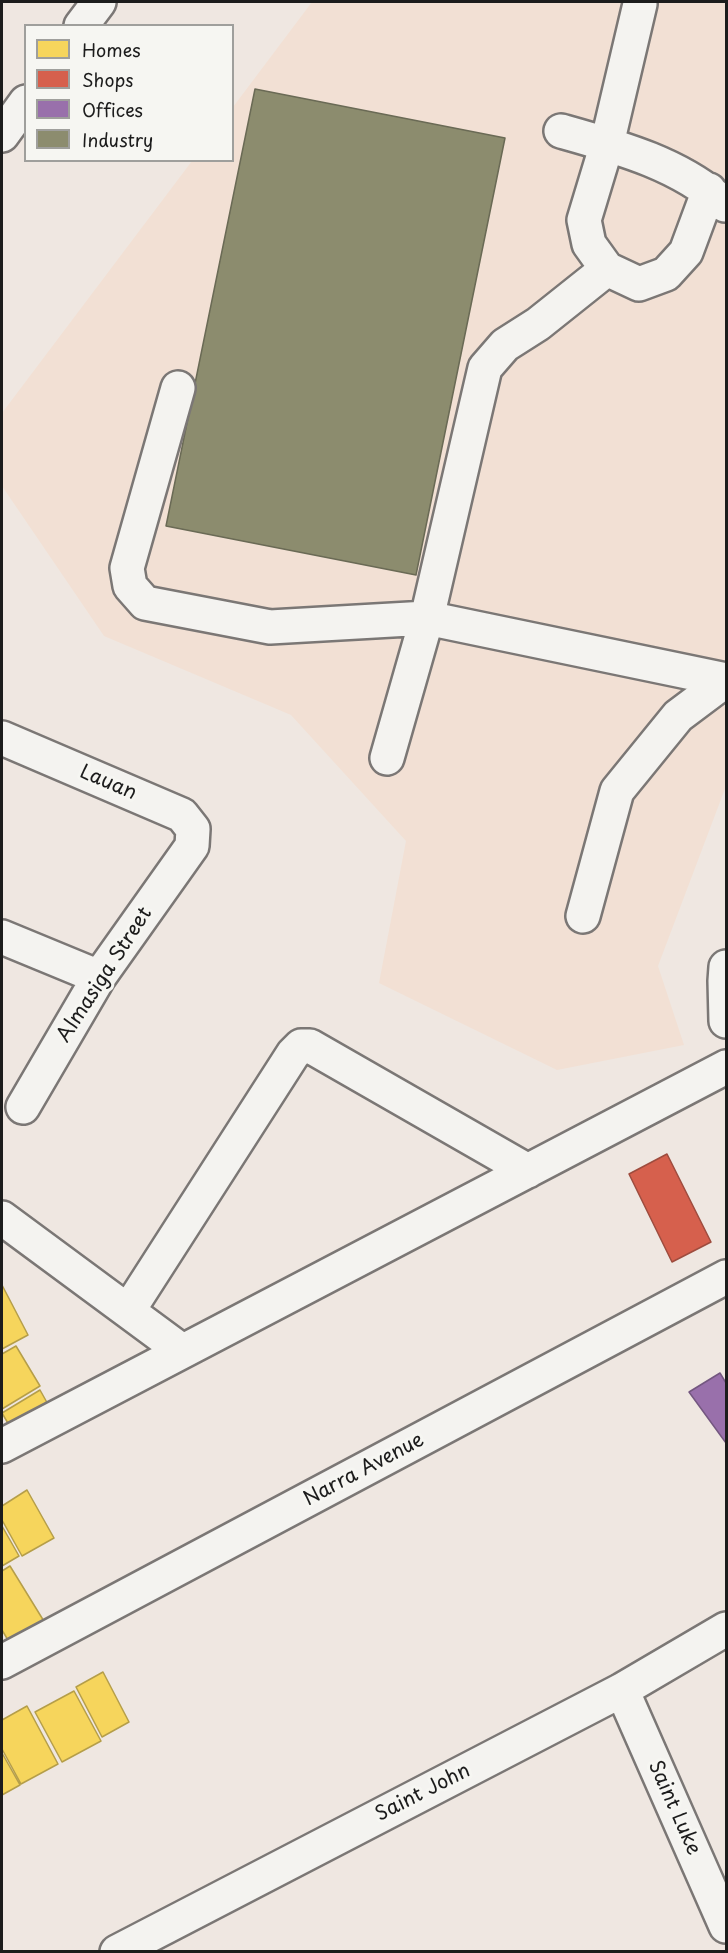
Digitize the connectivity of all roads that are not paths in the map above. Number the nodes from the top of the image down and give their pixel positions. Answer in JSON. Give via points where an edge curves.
{"nodes":[{"id":1,"x":99,"y":2,"type":"edge"},
{"id":2,"x":640,"y":4,"type":"dead end"},
{"id":3,"x":82,"y":24,"type":"edge"},
{"id":4,"x":24,"y":105,"type":"edge"},
{"id":5,"x":561,"y":131,"type":"dead end"},
{"id":6,"x":2,"y":135,"type":"edge"},
{"id":7,"x":607,"y":144,"type":"junction"},
{"id":8,"x":718,"y":198,"type":"edge"},
{"id":9,"x":607,"y":269,"type":"junction"},
{"id":10,"x":178,"y":388,"type":"dead end"},
{"id":11,"x":427,"y":618,"type":"junction"},
{"id":12,"x":726,"y":680,"type":"edge"},
{"id":13,"x":2,"y":738,"type":"edge"},
{"id":14,"x":387,"y":758,"type":"dead end"},
{"id":15,"x":192,"y":846,"type":"joint"},
{"id":16,"x":583,"y":916,"type":"dead end"},
{"id":17,"x":2,"y":937,"type":"edge"},
{"id":18,"x":726,"y":967,"type":"edge"},
{"id":19,"x":99,"y":976,"type":"junction"},
{"id":20,"x":726,"y":1021,"type":"edge"},
{"id":21,"x":726,"y":1067,"type":"edge"},
{"id":22,"x":22,"y":1107,"type":"dead end"},
{"id":23,"x":528,"y":1171,"type":"junction"},
{"id":24,"x":9,"y":1233,"type":"edge"},
{"id":25,"x":726,"y":1277,"type":"edge"},
{"id":26,"x":128,"y":1311,"type":"junction"},
{"id":27,"x":182,"y":1351,"type":"junction"},
{"id":28,"x":2,"y":1446,"type":"edge"},
{"id":29,"x":726,"y":1629,"type":"edge"},
{"id":30,"x":2,"y":1662,"type":"edge"},
{"id":31,"x":622,"y":1690,"type":"junction"},
{"id":32,"x":726,"y":1926,"type":"edge"},
{"id":33,"x":117,"y":1952,"type":"edge"}],
"edges":[{"from":1,"to":3,"type":"street"},
{"from":2,"to":7,"type":"street"},
{"from":4,"to":6,"type":"street"},
{"from":5,"to":7,"type":"street"},
{"from":7,"to":8,"type":"street","via":[[653,160]]},
{"from":7,"to":9,"type":"street","via":[[584,220],[589,244]]},
{"from":8,"to":9,"type":"street","via":[[686,252],[666,273],[639,284]]},
{"from":9,"to":11,"type":"street","via":[[505,345],[485,368]]},
{"from":10,"to":11,"type":"street","via":[[127,567],[130,586],[145,603],[270,627]]},
{"from":11,"to":12,"type":"street"},
{"from":11,"to":14,"type":"street"},
{"from":12,"to":16,"type":"street","via":[[678,716],[617,791]]},
{"from":13,"to":15,"type":"street","name":"Lauan","via":[[182,815],[193,829]]},
{"from":15,"to":19,"type":"street","name":"Almasiga Street"},
{"from":17,"to":19,"type":"street"},
{"from":18,"to":20,"type":"street"},
{"from":19,"to":22,"type":"street","name":"Almasiga Street"},
{"from":21,"to":23,"type":"street"},
{"from":23,"to":26,"type":"street","via":[[310,1046],[301,1046]]},
{"from":23,"to":27,"type":"street"},
{"from":24,"to":26,"type":"street"},
{"from":25,"to":30,"type":"street","name":"Narra Avenue"},
{"from":26,"to":27,"type":"street"},
{"from":27,"to":28,"type":"street"},
{"from":29,"to":31,"type":"street","name":"Saint John"},
{"from":31,"to":32,"type":"street","name":"Saint Luke"},
{"from":31,"to":33,"type":"street","name":"Saint John"}]}
